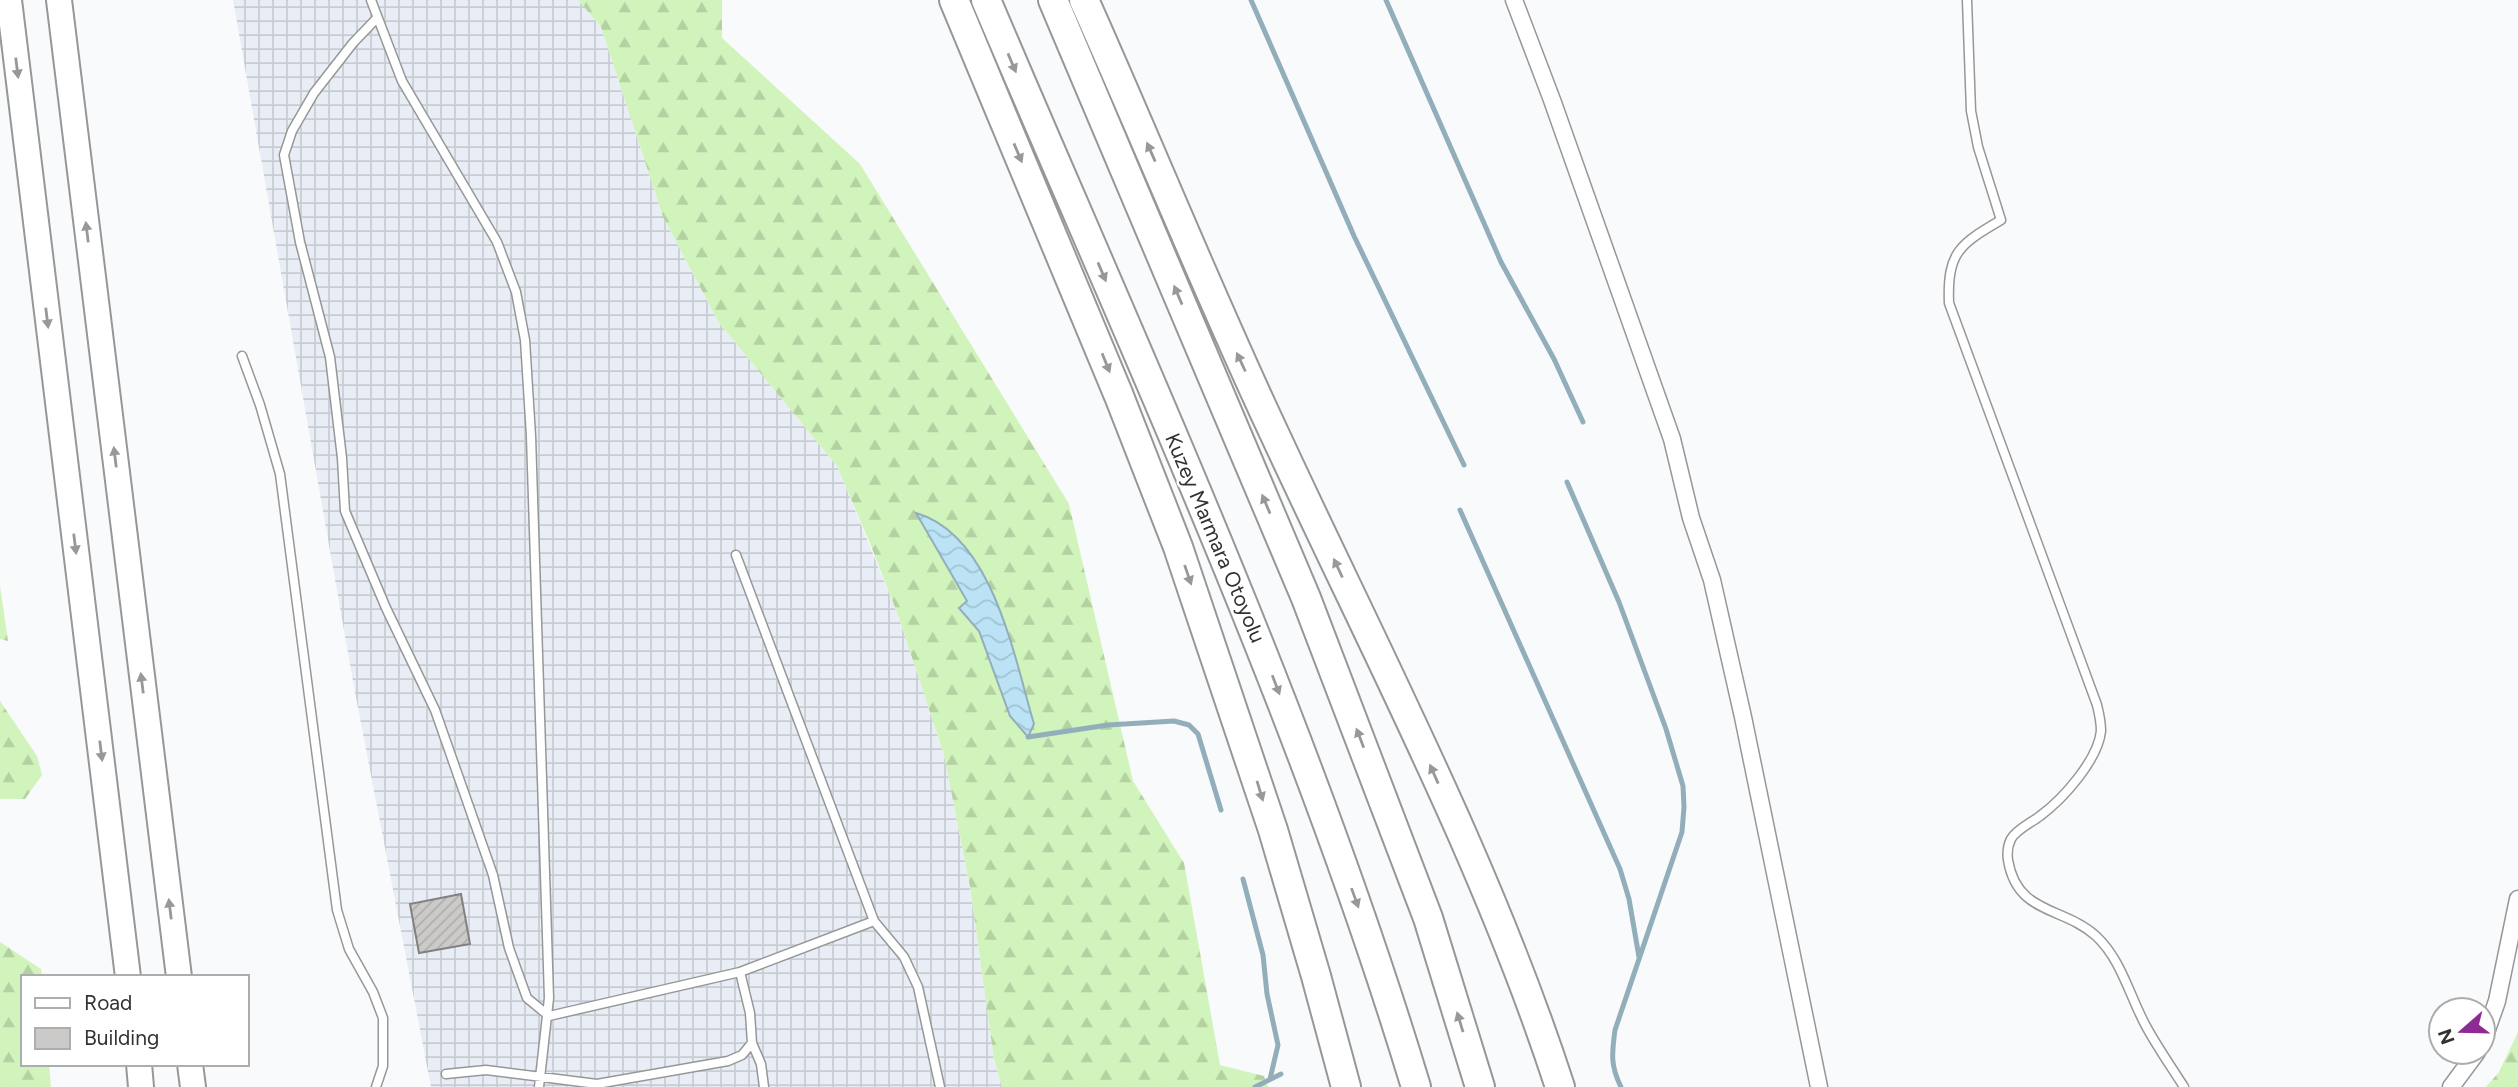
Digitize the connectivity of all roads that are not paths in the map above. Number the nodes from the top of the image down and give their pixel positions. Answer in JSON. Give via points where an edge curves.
{"nodes":[{"id":1,"x":9,"y":0,"type":"edge"},
{"id":2,"x":59,"y":0,"type":"edge"},
{"id":3,"x":371,"y":0,"type":"edge"},
{"id":4,"x":954,"y":0,"type":"edge"},
{"id":5,"x":986,"y":0,"type":"edge"},
{"id":6,"x":1053,"y":0,"type":"edge"},
{"id":7,"x":1084,"y":0,"type":"edge"},
{"id":8,"x":1514,"y":0,"type":"edge"},
{"id":9,"x":1967,"y":0,"type":"edge"},
{"id":10,"x":376,"y":19,"type":"junction"},
{"id":11,"x":242,"y":356,"type":"dead end"},
{"id":12,"x":736,"y":555,"type":"dead end"},
{"id":13,"x":1448,"y":807,"type":"junction"},
{"id":14,"x":2518,"y":899,"type":"edge"},
{"id":15,"x":874,"y":921,"type":"junction"},
{"id":16,"x":740,"y":972,"type":"junction"},
{"id":17,"x":128,"y":975,"type":"edge"},
{"id":18,"x":179,"y":975,"type":"edge"},
{"id":19,"x":2497,"y":1001,"type":"edge"},
{"id":20,"x":549,"y":1016,"type":"junction"},
{"id":21,"x":752,"y":1043,"type":"junction"},
{"id":22,"x":139,"y":1066,"type":"edge"},
{"id":23,"x":190,"y":1066,"type":"edge"},
{"id":24,"x":2467,"y":1066,"type":"edge"},
{"id":25,"x":446,"y":1074,"type":"dead end"},
{"id":26,"x":541,"y":1076,"type":"junction"},
{"id":27,"x":1343,"y":1080,"type":"edge"},
{"id":28,"x":141,"y":1087,"type":"edge"},
{"id":29,"x":193,"y":1087,"type":"edge"},
{"id":30,"x":376,"y":1087,"type":"edge"},
{"id":31,"x":539,"y":1087,"type":"edge"},
{"id":32,"x":764,"y":1087,"type":"edge"},
{"id":33,"x":940,"y":1087,"type":"edge"},
{"id":34,"x":1416,"y":1087,"type":"edge"},
{"id":35,"x":1480,"y":1087,"type":"edge"},
{"id":36,"x":1560,"y":1087,"type":"edge"},
{"id":37,"x":1576,"y":1087,"type":"edge"},
{"id":38,"x":1819,"y":1087,"type":"edge"},
{"id":39,"x":2184,"y":1087,"type":"edge"},
{"id":40,"x":2451,"y":1087,"type":"edge"}],
"edges":[{"from":1,"to":17,"type":"highway","one_way":true},
{"from":18,"to":2,"type":"highway","one_way":true},
{"from":3,"to":10,"type":"lane"},
{"from":4,"to":27,"type":"highway","one_way":true,"via":[[1178,547],[1260,790]]},
{"from":5,"to":34,"type":"highway","name":"Kuzey Marmara Otoyolu","one_way":true,"via":[[1268,664],[1376,957]]},
{"from":35,"to":6,"type":"highway","one_way":true,"via":[[1428,918],[1306,598]]},
{"from":13,"to":7,"type":"highway","one_way":true,"via":[[1228,334]]},
{"from":8,"to":38,"type":"street","via":[[1672,439],[1691,519],[1712,580]]},
{"from":9,"to":39,"type":"lane","via":[[1971,111],[2001,220],[1968,239],[1958,253],[1950,268],[1949,303],[2101,721],[2097,747],[2077,779],[2010,840],[2008,860],[2030,901],[2085,926],[2111,954],[2146,1027]]},
{"from":10,"to":20,"type":"lane","via":[[402,81],[497,242],[516,292],[525,340]]},
{"from":10,"to":20,"type":"lane","via":[[314,93],[284,155],[300,242],[330,357],[345,511],[435,710],[493,875],[509,948],[527,998]]},
{"from":11,"to":30,"type":"lane","via":[[281,474],[337,910],[349,949],[383,1018],[383,1066]]},
{"from":12,"to":15,"type":"lane"},
{"from":13,"to":36,"type":"highway","via":[[1505,939]]},
{"from":13,"to":37,"type":"highway","via":[[1501,892]]},
{"from":14,"to":19,"type":"street"},
{"from":15,"to":16,"type":"lane"},
{"from":15,"to":33,"type":"lane","via":[[904,957],[918,987]]},
{"from":16,"to":20,"type":"lane"},
{"from":16,"to":21,"type":"lane"},
{"from":20,"to":26,"type":"lane"},
{"from":21,"to":26,"type":"lane","via":[[742,1055],[728,1061],[668,1073],[597,1084]]},
{"from":21,"to":32,"type":"lane"},
{"from":22,"to":28,"type":"highway"},
{"from":23,"to":29,"type":"highway"},
{"from":24,"to":40,"type":"street"},
{"from":25,"to":26,"type":"lane","via":[[486,1070]]},
{"from":26,"to":31,"type":"lane"}]}
